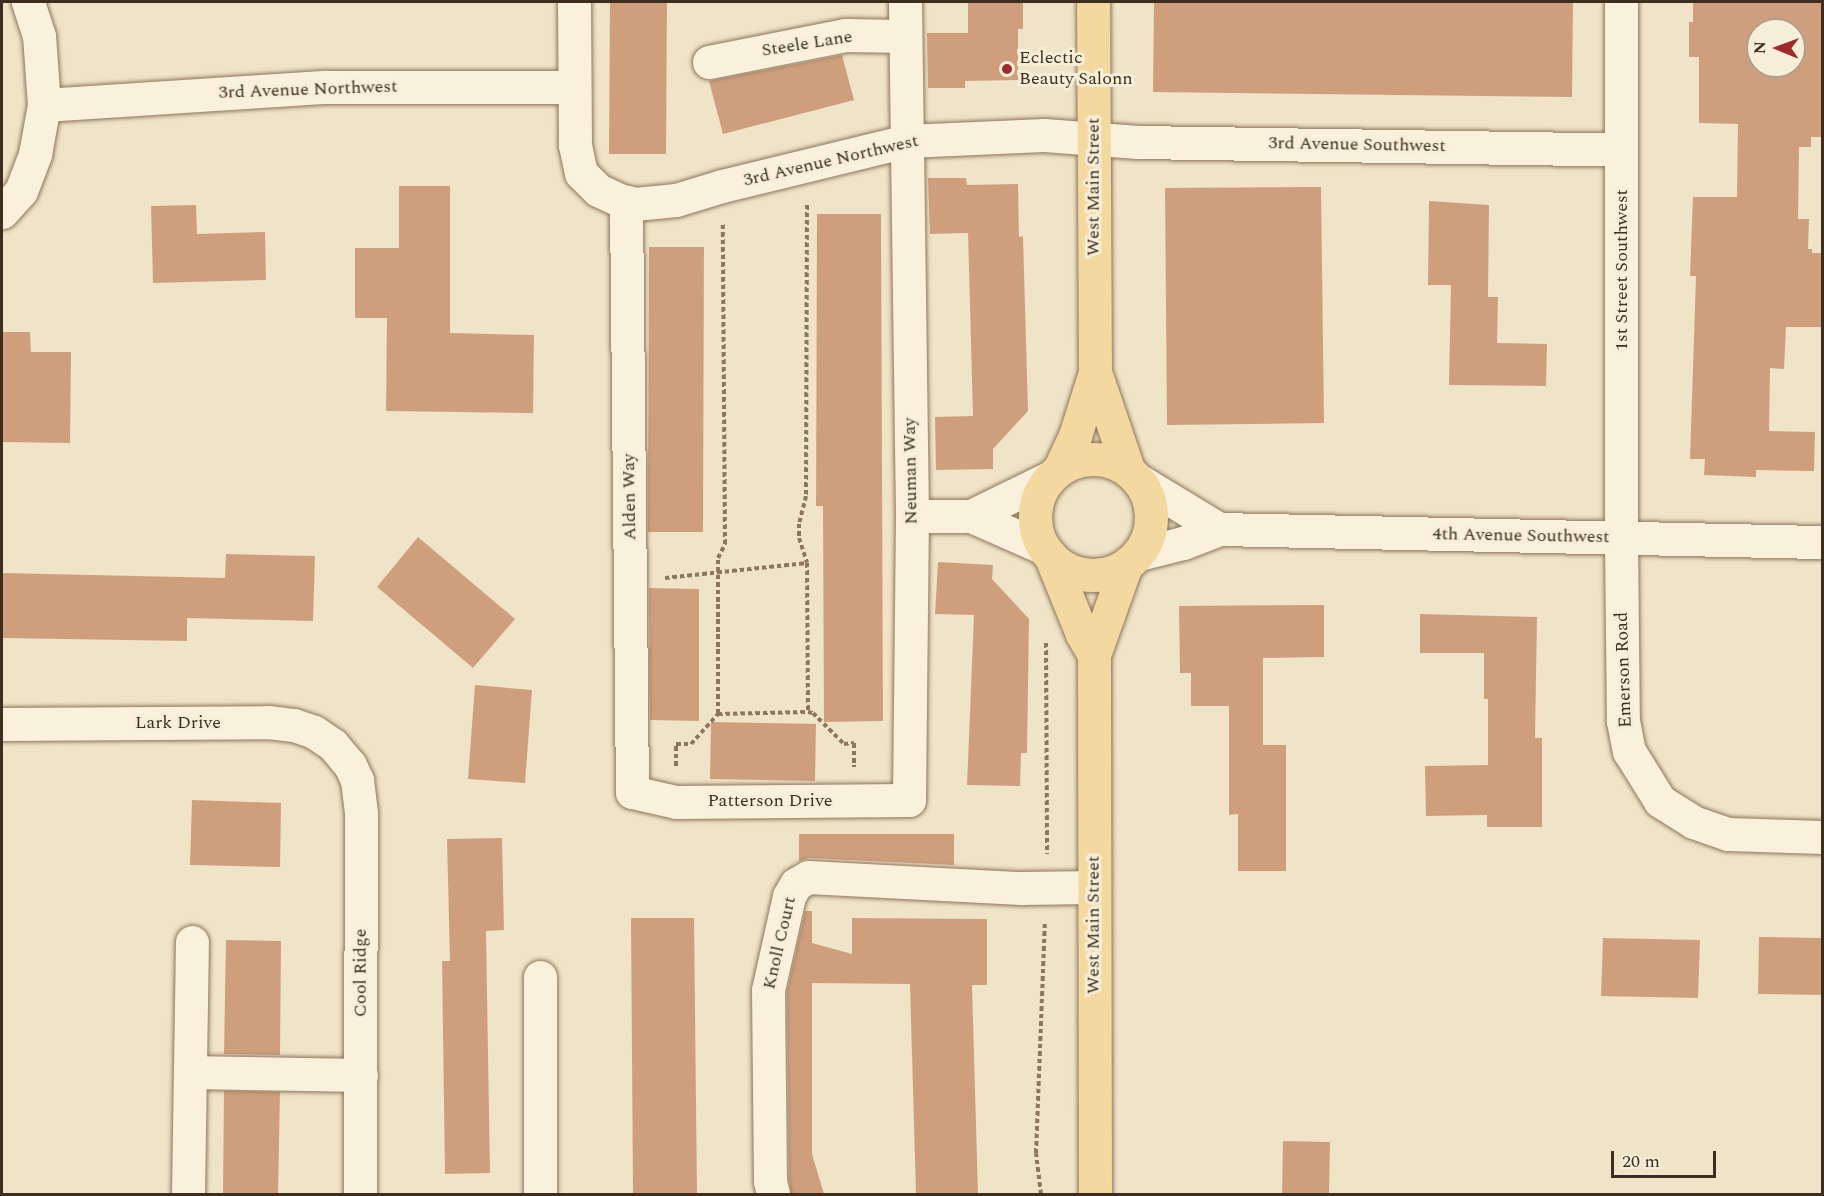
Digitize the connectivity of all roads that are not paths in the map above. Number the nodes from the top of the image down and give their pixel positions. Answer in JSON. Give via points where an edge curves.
{"nodes":[{"id":1,"x":28,"y":2,"type":"edge"},
{"id":2,"x":574,"y":2,"type":"edge"},
{"id":3,"x":905,"y":2,"type":"edge"},
{"id":4,"x":1093,"y":2,"type":"edge"},
{"id":5,"x":1621,"y":2,"type":"edge"},
{"id":6,"x":905,"y":36,"type":"junction"},
{"id":7,"x":709,"y":62,"type":"dead end"},
{"id":8,"x":573,"y":87,"type":"junction"},
{"id":9,"x":44,"y":105,"type":"junction"},
{"id":10,"x":1093,"y":138,"type":"junction"},
{"id":11,"x":906,"y":141,"type":"junction"},
{"id":12,"x":1621,"y":150,"type":"junction"},
{"id":13,"x":626,"y":202,"type":"junction"},
{"id":14,"x":2,"y":212,"type":"edge"},
{"id":15,"x":1095,"y":372,"type":"junction"},
{"id":16,"x":1054,"y":474,"type":"junction"},
{"id":17,"x":1134,"y":475,"type":"junction"},
{"id":18,"x":912,"y":516,"type":"junction"},
{"id":19,"x":971,"y":516,"type":"junction"},
{"id":20,"x":1219,"y":529,"type":"junction"},
{"id":21,"x":1621,"y":539,"type":"junction"},
{"id":22,"x":1822,"y":542,"type":"edge"},
{"id":23,"x":1047,"y":551,"type":"junction"},
{"id":24,"x":1133,"y":559,"type":"junction"},
{"id":25,"x":1094,"y":655,"type":"junction"},
{"id":26,"x":2,"y":724,"type":"edge"},
{"id":27,"x":343,"y":756,"type":"joint"},
{"id":28,"x":632,"y":792,"type":"joint"},
{"id":29,"x":909,"y":800,"type":"joint"},
{"id":30,"x":1822,"y":837,"type":"edge"},
{"id":31,"x":1093,"y":887,"type":"junction"},
{"id":32,"x":192,"y":942,"type":"dead end"},
{"id":33,"x":540,"y":977,"type":"dead end"},
{"id":34,"x":190,"y":1072,"type":"junction"},
{"id":35,"x":361,"y":1075,"type":"junction"},
{"id":36,"x":188,"y":1194,"type":"edge"},
{"id":37,"x":360,"y":1194,"type":"edge"},
{"id":38,"x":540,"y":1194,"type":"edge"},
{"id":39,"x":773,"y":1194,"type":"edge"},
{"id":40,"x":1095,"y":1194,"type":"edge"}],
"edges":[{"from":1,"to":9,"type":"street","via":[[39,36]]},
{"from":2,"to":8,"type":"street"},
{"from":3,"to":6,"type":"street","name":"Neuman Way"},
{"from":4,"to":10,"type":"main road","name":"West Main Street"},
{"from":5,"to":12,"type":"street","name":"1st Street Southwest"},
{"from":6,"to":7,"type":"street","name":"Steele Lane","via":[[845,35]]},
{"from":6,"to":11,"type":"street","name":"Neuman Way"},
{"from":8,"to":9,"type":"street","name":"3rd Avenue Northwest","via":[[326,87]]},
{"from":8,"to":13,"type":"street","name":"3rd Avenue Northwest","via":[[574,145],[581,173],[598,190]]},
{"from":9,"to":14,"type":"street","via":[[35,154],[21,191]]},
{"from":10,"to":11,"type":"street","name":"3rd Avenue Northwest","via":[[1032,135]]},
{"from":10,"to":12,"type":"street","name":"3rd Avenue Southwest"},
{"from":10,"to":15,"type":"main road","name":"West Main Street"},
{"from":11,"to":13,"type":"street","name":"3rd Avenue Northwest","via":[[676,200]]},
{"from":11,"to":18,"type":"street","name":"Neuman Way"},
{"from":12,"to":21,"type":"street","name":"1st Street Southwest"},
{"from":13,"to":28,"type":"street","name":"Alden Way"},
{"from":15,"to":16,"type":"main road","name":"West Main Street","via":[[1075,436]]},
{"from":15,"to":17,"type":"main road","name":"West Main Street"},
{"from":16,"to":17,"type":"main road","via":[[1086,458],[1108,460]]},
{"from":16,"to":19,"type":"street"},
{"from":16,"to":23,"type":"main road","via":[[1036,505],[1038,534]]},
{"from":17,"to":20,"type":"street","name":"4th Avenue Southwest"},
{"from":17,"to":24,"type":"main road","via":[[1149,498],[1152,518],[1148,536]]},
{"from":18,"to":19,"type":"street"},
{"from":18,"to":29,"type":"street","name":"Neuman Way"},
{"from":19,"to":23,"type":"street"},
{"from":20,"to":21,"type":"street","name":"4th Avenue Southwest"},
{"from":20,"to":24,"type":"street","name":"4th Avenue Southwest"},
{"from":21,"to":22,"type":"street","name":"4th Avenue Southwest"},
{"from":21,"to":30,"type":"street","name":"Emerson Road","via":[[1623,721],[1629,751],[1644,778],[1660,801],[1693,822],[1728,834]]},
{"from":23,"to":24,"type":"main road","via":[[1069,570],[1092,575],[1116,571]]},
{"from":23,"to":25,"type":"main road","name":"West Main Street"},
{"from":24,"to":25,"type":"main road","name":"West Main Street"},
{"from":25,"to":31,"type":"main road","name":"West Main Street"},
{"from":26,"to":27,"type":"street","name":"Lark Drive","via":[[294,724],[314,732]]},
{"from":27,"to":35,"type":"street","name":"Cool Ridge","via":[[357,780],[361,814]]},
{"from":28,"to":29,"type":"street","name":"Patterson Drive","via":[[676,802]]},
{"from":31,"to":39,"type":"street","name":"Knoll Court","via":[[1021,888],[808,877],[796,884],[789,896],[768,990]]},
{"from":31,"to":40,"type":"main road","name":"West Main Street"},
{"from":32,"to":34,"type":"street"},
{"from":33,"to":38,"type":"street"},
{"from":34,"to":35,"type":"street"},
{"from":34,"to":36,"type":"street"},
{"from":35,"to":37,"type":"street","name":"Cool Ridge"}]}
